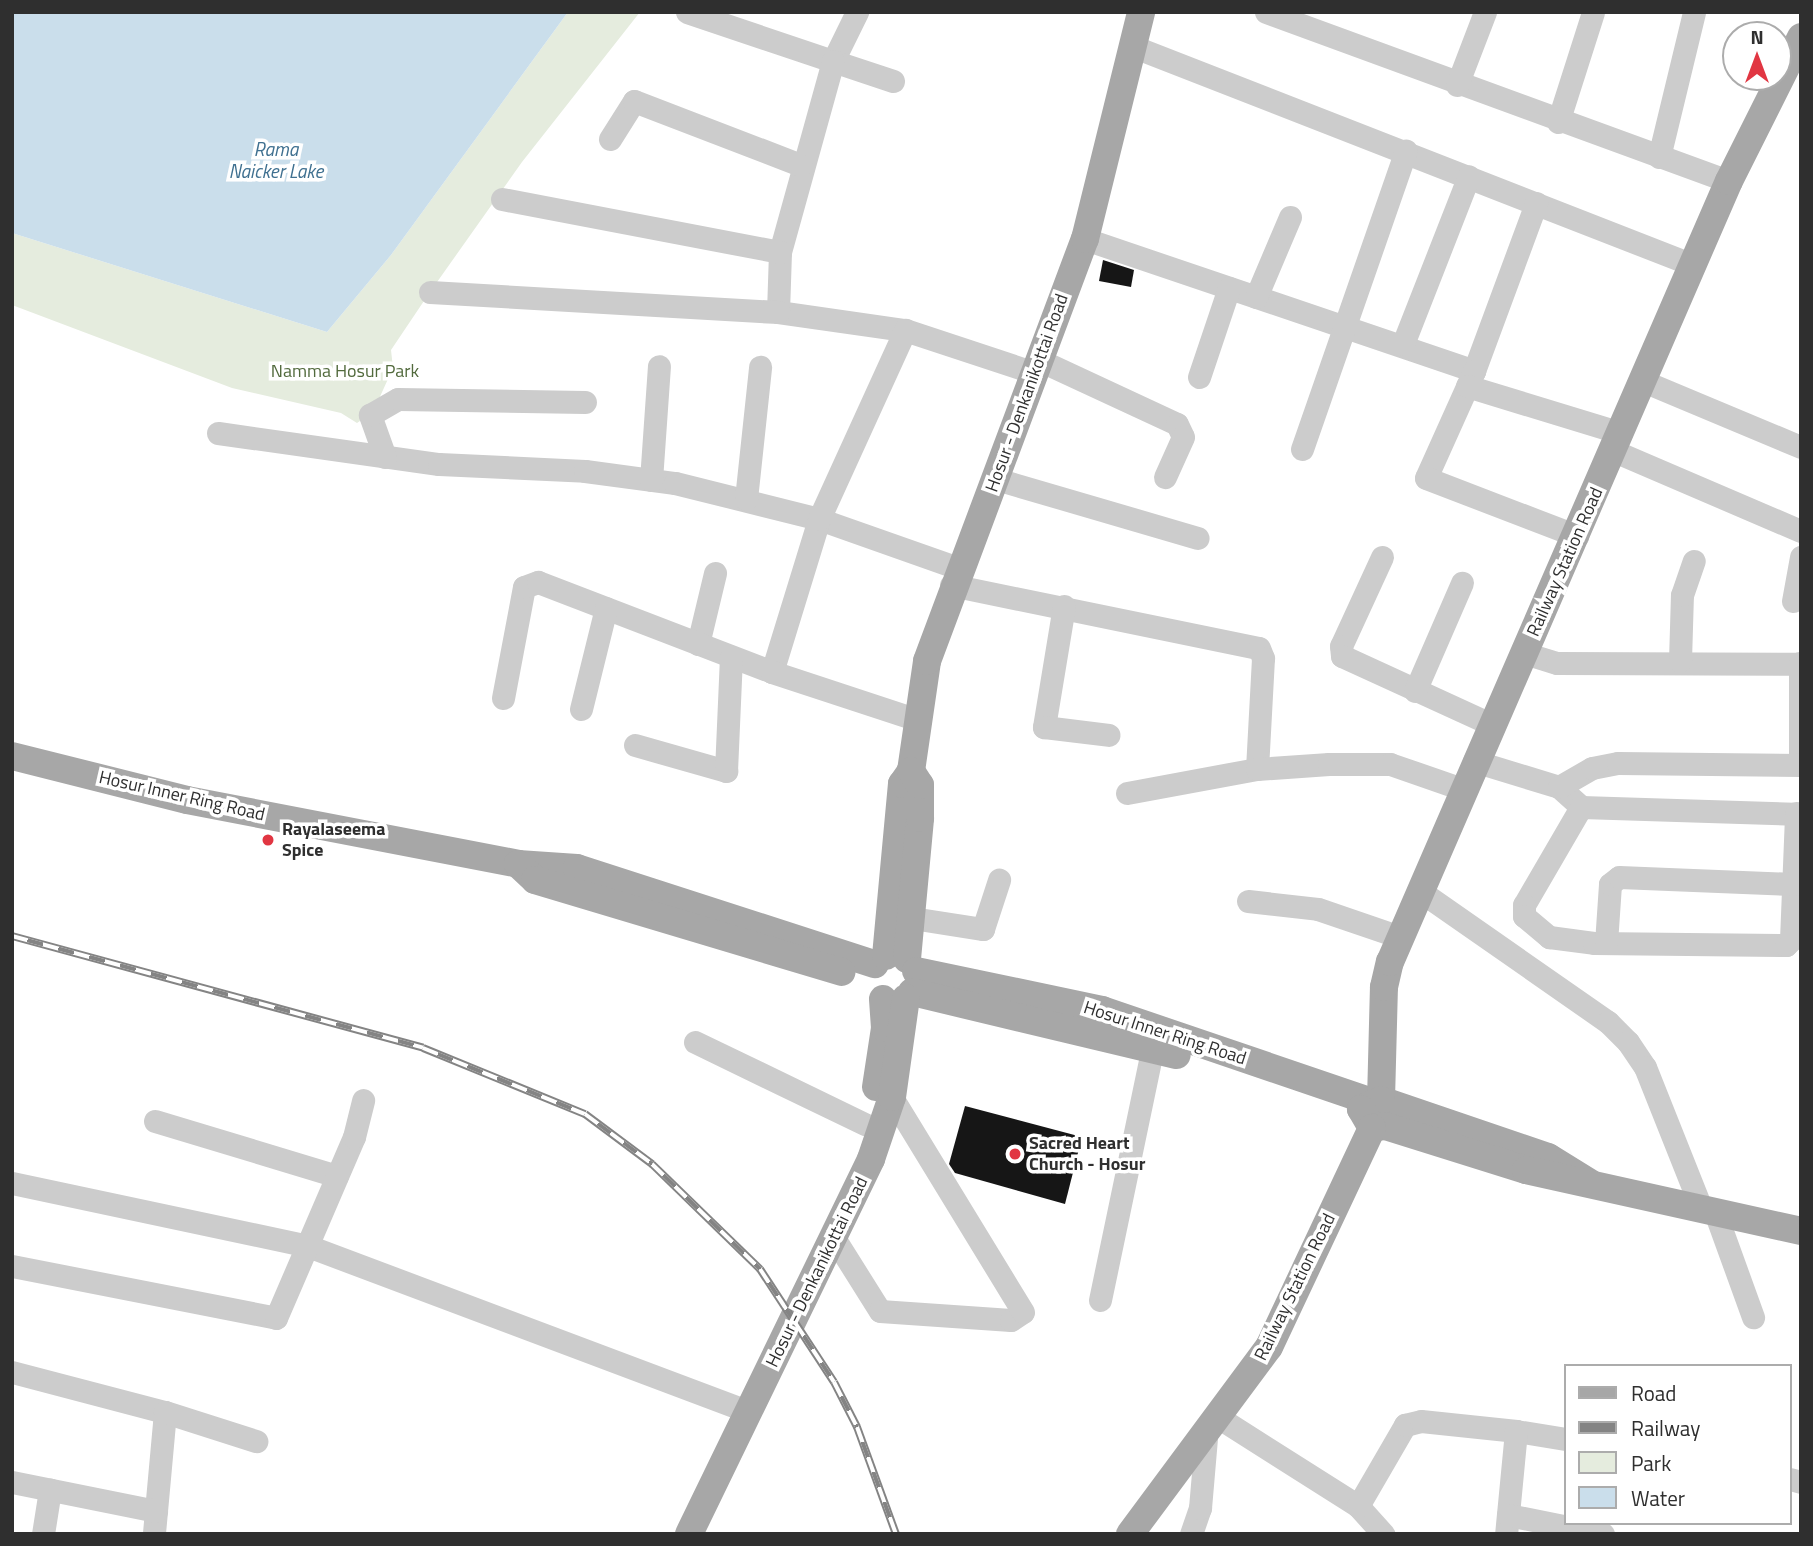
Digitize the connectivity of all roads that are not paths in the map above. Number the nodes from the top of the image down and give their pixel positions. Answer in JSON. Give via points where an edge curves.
{"nodes":[{"id":1,"x":687,"y":12,"type":"edge"},
{"id":2,"x":857,"y":12,"type":"edge"},
{"id":3,"x":1141,"y":12,"type":"edge"},
{"id":4,"x":1266,"y":12,"type":"edge"},
{"id":5,"x":1485,"y":12,"type":"edge"},
{"id":6,"x":1593,"y":12,"type":"edge"},
{"id":7,"x":1694,"y":12,"type":"edge"},
{"id":8,"x":1801,"y":37,"type":"edge"},
{"id":9,"x":1132,"y":46,"type":"junction"},
{"id":10,"x":833,"y":61,"type":"junction"},
{"id":11,"x":893,"y":81,"type":"dead end"},
{"id":12,"x":1457,"y":85,"type":"junction"},
{"id":13,"x":1558,"y":122,"type":"junction"},
{"id":14,"x":610,"y":139,"type":"dead end"},
{"id":15,"x":1406,"y":151,"type":"junction"},
{"id":16,"x":1658,"y":157,"type":"junction"},
{"id":17,"x":801,"y":165,"type":"junction"},
{"id":18,"x":1469,"y":176,"type":"junction"},
{"id":19,"x":1729,"y":181,"type":"junction"},
{"id":20,"x":502,"y":199,"type":"dead end"},
{"id":21,"x":1536,"y":203,"type":"junction"},
{"id":22,"x":1290,"y":217,"type":"dead end"},
{"id":23,"x":1085,"y":239,"type":"junction"},
{"id":24,"x":780,"y":252,"type":"junction"},
{"id":25,"x":1693,"y":265,"type":"junction"},
{"id":26,"x":1229,"y":288,"type":"junction"},
{"id":27,"x":430,"y":292,"type":"dead end"},
{"id":28,"x":1256,"y":297,"type":"junction"},
{"id":29,"x":778,"y":312,"type":"junction"},
{"id":30,"x":1343,"y":327,"type":"junction"},
{"id":31,"x":905,"y":330,"type":"junction"},
{"id":32,"x":1403,"y":344,"type":"junction"},
{"id":33,"x":1035,"y":365,"type":"junction"},
{"id":34,"x":659,"y":366,"type":"dead end"},
{"id":35,"x":760,"y":367,"type":"dead end"},
{"id":36,"x":1199,"y":377,"type":"dead end"},
{"id":37,"x":1471,"y":379,"type":"junction"},
{"id":38,"x":1643,"y":382,"type":"junction"},
{"id":39,"x":584,"y":402,"type":"dead end"},
{"id":40,"x":218,"y":433,"type":"dead end"},
{"id":41,"x":1617,"y":442,"type":"junction"},
{"id":42,"x":1801,"y":447,"type":"edge"},
{"id":43,"x":1302,"y":449,"type":"dead end"},
{"id":44,"x":385,"y":457,"type":"junction"},
{"id":45,"x":1165,"y":477,"type":"dead end"},
{"id":46,"x":651,"y":480,"type":"junction"},
{"id":47,"x":996,"y":480,"type":"junction"},
{"id":48,"x":746,"y":499,"type":"junction"},
{"id":49,"x":819,"y":520,"type":"junction"},
{"id":50,"x":1801,"y":531,"type":"edge"},
{"id":51,"x":1577,"y":536,"type":"junction"},
{"id":52,"x":1198,"y":538,"type":"dead end"},
{"id":53,"x":1382,"y":556,"type":"dead end"},
{"id":54,"x":1801,"y":557,"type":"edge"},
{"id":55,"x":1694,"y":561,"type":"dead end"},
{"id":56,"x":715,"y":573,"type":"dead end"},
{"id":57,"x":954,"y":577,"type":"junction"},
{"id":58,"x":1462,"y":583,"type":"dead end"},
{"id":59,"x":1793,"y":601,"type":"dead end"},
{"id":60,"x":1064,"y":606,"type":"junction"},
{"id":61,"x":606,"y":608,"type":"junction"},
{"id":62,"x":698,"y":644,"type":"junction"},
{"id":63,"x":1524,"y":653,"type":"junction"},
{"id":64,"x":731,"y":657,"type":"junction"},
{"id":65,"x":1680,"y":661,"type":"junction"},
{"id":66,"x":1800,"y":663,"type":"edge"},
{"id":67,"x":772,"y":672,"type":"junction"},
{"id":68,"x":1415,"y":691,"type":"junction"},
{"id":69,"x":503,"y":698,"type":"dead end"},
{"id":70,"x":581,"y":709,"type":"dead end"},
{"id":71,"x":918,"y":720,"type":"junction"},
{"id":72,"x":1493,"y":725,"type":"junction"},
{"id":73,"x":1109,"y":735,"type":"dead end"},
{"id":74,"x":635,"y":745,"type":"dead end"},
{"id":75,"x":12,"y":756,"type":"edge"},
{"id":76,"x":1474,"y":761,"type":"junction"},
{"id":77,"x":1801,"y":765,"type":"edge"},
{"id":78,"x":1257,"y":769,"type":"junction"},
{"id":79,"x":911,"y":771,"type":"junction"},
{"id":80,"x":1559,"y":787,"type":"junction"},
{"id":81,"x":1465,"y":790,"type":"junction"},
{"id":82,"x":1127,"y":793,"type":"dead end"},
{"id":83,"x":1581,"y":807,"type":"junction"},
{"id":84,"x":1799,"y":813,"type":"edge"},
{"id":85,"x":999,"y":880,"type":"dead end"},
{"id":86,"x":1794,"y":884,"type":"junction"},
{"id":87,"x":1420,"y":891,"type":"junction"},
{"id":88,"x":1248,"y":901,"type":"dead end"},
{"id":89,"x":912,"y":918,"type":"junction"},
{"id":90,"x":1400,"y":937,"type":"junction"},
{"id":91,"x":1606,"y":943,"type":"junction"},
{"id":92,"x":894,"y":977,"type":"junction"},
{"id":93,"x":695,"y":1042,"type":"dead end"},
{"id":94,"x":1153,"y":1047,"type":"junction"},
{"id":95,"x":892,"y":1097,"type":"junction"},
{"id":96,"x":363,"y":1100,"type":"dead end"},
{"id":97,"x":1376,"y":1113,"type":"junction"},
{"id":98,"x":155,"y":1121,"type":"dead end"},
{"id":99,"x":865,"y":1124,"type":"junction"},
{"id":100,"x":337,"y":1176,"type":"junction"},
{"id":101,"x":12,"y":1183,"type":"edge"},
{"id":102,"x":1708,"y":1210,"type":"junction"},
{"id":103,"x":1801,"y":1231,"type":"edge"},
{"id":104,"x":834,"y":1238,"type":"junction"},
{"id":105,"x":308,"y":1246,"type":"junction"},
{"id":106,"x":12,"y":1266,"type":"edge"},
{"id":107,"x":1100,"y":1300,"type":"dead end"},
{"id":108,"x":1753,"y":1317,"type":"dead end"},
{"id":109,"x":12,"y":1372,"type":"edge"},
{"id":110,"x":741,"y":1409,"type":"junction"},
{"id":111,"x":165,"y":1412,"type":"junction"},
{"id":112,"x":1213,"y":1428,"type":"junction"},
{"id":113,"x":1516,"y":1431,"type":"junction"},
{"id":114,"x":1564,"y":1439,"type":"edge"},
{"id":115,"x":256,"y":1441,"type":"dead end"},
{"id":116,"x":12,"y":1482,"type":"edge"},
{"id":117,"x":50,"y":1490,"type":"junction"},
{"id":118,"x":1358,"y":1506,"type":"junction"},
{"id":119,"x":155,"y":1522,"type":"edge"},
{"id":120,"x":1507,"y":1524,"type":"edge"},
{"id":121,"x":43,"y":1534,"type":"edge"},
{"id":122,"x":671,"y":1534,"type":"edge"},
{"id":123,"x":689,"y":1534,"type":"edge"},
{"id":124,"x":1130,"y":1534,"type":"edge"},
{"id":125,"x":1191,"y":1534,"type":"edge"},
{"id":126,"x":1383,"y":1534,"type":"edge"},
{"id":127,"x":1603,"y":1534,"type":"edge"}],
"edges":[{"from":1,"to":10,"type":"street"},
{"from":2,"to":10,"type":"street"},
{"from":3,"to":9,"type":"main road","name":"Hosur - Denkanikottai Road"},
{"from":4,"to":12,"type":"street"},
{"from":5,"to":12,"type":"street"},
{"from":6,"to":13,"type":"street"},
{"from":7,"to":16,"type":"street"},
{"from":8,"to":19,"type":"main road","name":"Railway Station Road"},
{"from":9,"to":15,"type":"street"},
{"from":9,"to":23,"type":"main road","name":"Hosur - Denkanikottai Road"},
{"from":10,"to":11,"type":"street"},
{"from":10,"to":17,"type":"street"},
{"from":12,"to":13,"type":"street"},
{"from":13,"to":16,"type":"street"},
{"from":14,"to":17,"type":"street","via":[[634,101]]},
{"from":15,"to":18,"type":"street"},
{"from":15,"to":30,"type":"street"},
{"from":16,"to":19,"type":"street"},
{"from":17,"to":24,"type":"street"},
{"from":18,"to":21,"type":"street"},
{"from":18,"to":32,"type":"street"},
{"from":19,"to":25,"type":"main road","name":"Railway Station Road"},
{"from":20,"to":24,"type":"street"},
{"from":21,"to":25,"type":"street"},
{"from":21,"to":37,"type":"street"},
{"from":22,"to":28,"type":"street"},
{"from":23,"to":26,"type":"street"},
{"from":23,"to":33,"type":"main road","name":"Hosur - Denkanikottai Road"},
{"from":24,"to":29,"type":"street"},
{"from":25,"to":38,"type":"main road","name":"Railway Station Road"},
{"from":26,"to":28,"type":"street"},
{"from":26,"to":36,"type":"street"},
{"from":27,"to":29,"type":"street"},
{"from":28,"to":30,"type":"street"},
{"from":29,"to":31,"type":"street"},
{"from":30,"to":32,"type":"street"},
{"from":30,"to":43,"type":"street"},
{"from":31,"to":33,"type":"street"},
{"from":31,"to":49,"type":"street"},
{"from":32,"to":37,"type":"street"},
{"from":33,"to":45,"type":"street","via":[[1177,424],[1183,437]]},
{"from":33,"to":47,"type":"main road","name":"Hosur - Denkanikottai Road"},
{"from":34,"to":46,"type":"street"},
{"from":35,"to":48,"type":"street"},
{"from":37,"to":41,"type":"street"},
{"from":37,"to":51,"type":"street","via":[[1426,478]]},
{"from":38,"to":41,"type":"main road","name":"Railway Station Road"},
{"from":38,"to":42,"type":"street"},
{"from":39,"to":44,"type":"street","via":[[398,400],[370,415]]},
{"from":40,"to":44,"type":"street"},
{"from":41,"to":50,"type":"street"},
{"from":41,"to":51,"type":"main road","name":"Railway Station Road"},
{"from":44,"to":46,"type":"street"},
{"from":46,"to":48,"type":"street"},
{"from":47,"to":52,"type":"street"},
{"from":47,"to":57,"type":"main road","name":"Hosur - Denkanikottai Road"},
{"from":48,"to":49,"type":"street"},
{"from":49,"to":57,"type":"street"},
{"from":49,"to":67,"type":"street"},
{"from":51,"to":63,"type":"main road","name":"Railway Station Road"},
{"from":53,"to":68,"type":"street","via":[[1341,646],[1342,656]]},
{"from":54,"to":59,"type":"street"},
{"from":55,"to":65,"type":"street","via":[[1682,595]]},
{"from":56,"to":62,"type":"street"},
{"from":57,"to":60,"type":"street"},
{"from":57,"to":71,"type":"main road","name":"Hosur - Denkanikottai Road","via":[[927,661]]},
{"from":58,"to":68,"type":"street"},
{"from":60,"to":73,"type":"street","via":[[1042,735]]},
{"from":60,"to":78,"type":"street","via":[[1259,648],[1263,658]]},
{"from":61,"to":62,"type":"street"},
{"from":61,"to":69,"type":"street","via":[[530,582]]},
{"from":61,"to":70,"type":"street"},
{"from":62,"to":64,"type":"street"},
{"from":63,"to":65,"type":"street","via":[[1557,663]]},
{"from":63,"to":72,"type":"main road","name":"Railway Station Road"},
{"from":64,"to":67,"type":"street"},
{"from":64,"to":74,"type":"street","via":[[726,771]]},
{"from":65,"to":66,"type":"street"},
{"from":66,"to":77,"type":"street"},
{"from":67,"to":71,"type":"street"},
{"from":68,"to":72,"type":"street"},
{"from":71,"to":79,"type":"main road","name":"Hosur - Denkanikottai Road"},
{"from":72,"to":76,"type":"main road","name":"Railway Station Road"},
{"from":75,"to":92,"type":"main road","name":"Hosur Inner Ring Road","via":[[187,800],[518,864],[577,869]]},
{"from":76,"to":80,"type":"street"},
{"from":76,"to":81,"type":"main road","name":"Railway Station Road"},
{"from":77,"to":80,"type":"street","via":[[1618,763],[1592,768]]},
{"from":78,"to":81,"type":"street","via":[[1390,764]]},
{"from":78,"to":82,"type":"street"},
{"from":79,"to":89,"type":"main road","name":"Hosur - Denkanikottai Road","via":[[920,785]]},
{"from":79,"to":92,"type":"main road","name":"Hosur - Denkanikottai Road","via":[[902,784]]},
{"from":80,"to":83,"type":"street"},
{"from":81,"to":87,"type":"main road","name":"Railway Station Road"},
{"from":83,"to":84,"type":"street"},
{"from":83,"to":91,"type":"street","via":[[1524,905],[1524,916],[1549,937]]},
{"from":84,"to":86,"type":"street"},
{"from":85,"to":89,"type":"street","via":[[983,929]]},
{"from":86,"to":91,"type":"street","via":[[1791,940],[1786,945]]},
{"from":86,"to":91,"type":"street","via":[[1619,877],[1610,884]]},
{"from":87,"to":90,"type":"main road","name":"Railway Station Road"},
{"from":87,"to":102,"type":"street","via":[[1608,1022],[1628,1042],[1646,1067]]},
{"from":88,"to":90,"type":"street","via":[[1318,909]]},
{"from":89,"to":92,"type":"main road","name":"Hosur - Denkanikottai Road"},
{"from":90,"to":97,"type":"main road","name":"Railway Station Road","via":[[1384,987]]},
{"from":92,"to":94,"type":"main road","name":"Hosur Inner Ring Road"},
{"from":92,"to":95,"type":"main road","name":"Hosur - Denkanikottai Road"},
{"from":92,"to":97,"type":"main road","name":"Hosur Inner Ring Road","via":[[1102,1010]]},
{"from":92,"to":99,"type":"main road","name":"Hosur - Denkanikottai Road","via":[[880,1069]]},
{"from":93,"to":99,"type":"street"},
{"from":94,"to":97,"type":"main road","name":"Hosur Inner Ring Road"},
{"from":94,"to":107,"type":"street"},
{"from":95,"to":104,"type":"main road","name":"Hosur - Denkanikottai Road"},
{"from":95,"to":104,"type":"street","via":[[1023,1312],[1011,1320],[880,1311]]},
{"from":96,"to":100,"type":"street"},
{"from":97,"to":102,"type":"main road","name":"Hosur Inner Ring Road","via":[[1514,1167]]},
{"from":97,"to":112,"type":"main road","name":"Railway Station Road","via":[[1269,1347]]},
{"from":98,"to":100,"type":"street"},
{"from":99,"to":110,"type":"main road","name":"Hosur - Denkanikottai Road"},
{"from":100,"to":105,"type":"street"},
{"from":101,"to":105,"type":"street"},
{"from":102,"to":103,"type":"main road","name":"Hosur Inner Ring Road"},
{"from":102,"to":108,"type":"street"},
{"from":104,"to":110,"type":"main road","name":"Hosur - Denkanikottai Road"},
{"from":105,"to":106,"type":"street","via":[[282,1310],[270,1321]]},
{"from":105,"to":110,"type":"street"},
{"from":109,"to":111,"type":"street"},
{"from":110,"to":122,"type":"main road","name":"Hosur - Denkanikottai Road"},
{"from":110,"to":123,"type":"main road","name":"Hosur - Denkanikottai Road"},
{"from":111,"to":115,"type":"street"},
{"from":111,"to":119,"type":"street"},
{"from":112,"to":118,"type":"street"},
{"from":112,"to":124,"type":"main road","name":"Railway Station Road"},
{"from":112,"to":125,"type":"street","name":"Railway Station Road","via":[[1200,1508]]},
{"from":113,"to":114,"type":"street"},
{"from":113,"to":118,"type":"street","via":[[1421,1421],[1405,1425]]},
{"from":113,"to":120,"type":"street"},
{"from":116,"to":117,"type":"street"},
{"from":117,"to":119,"type":"street"},
{"from":117,"to":121,"type":"street"},
{"from":118,"to":126,"type":"street"},
{"from":120,"to":127,"type":"street"}]}
